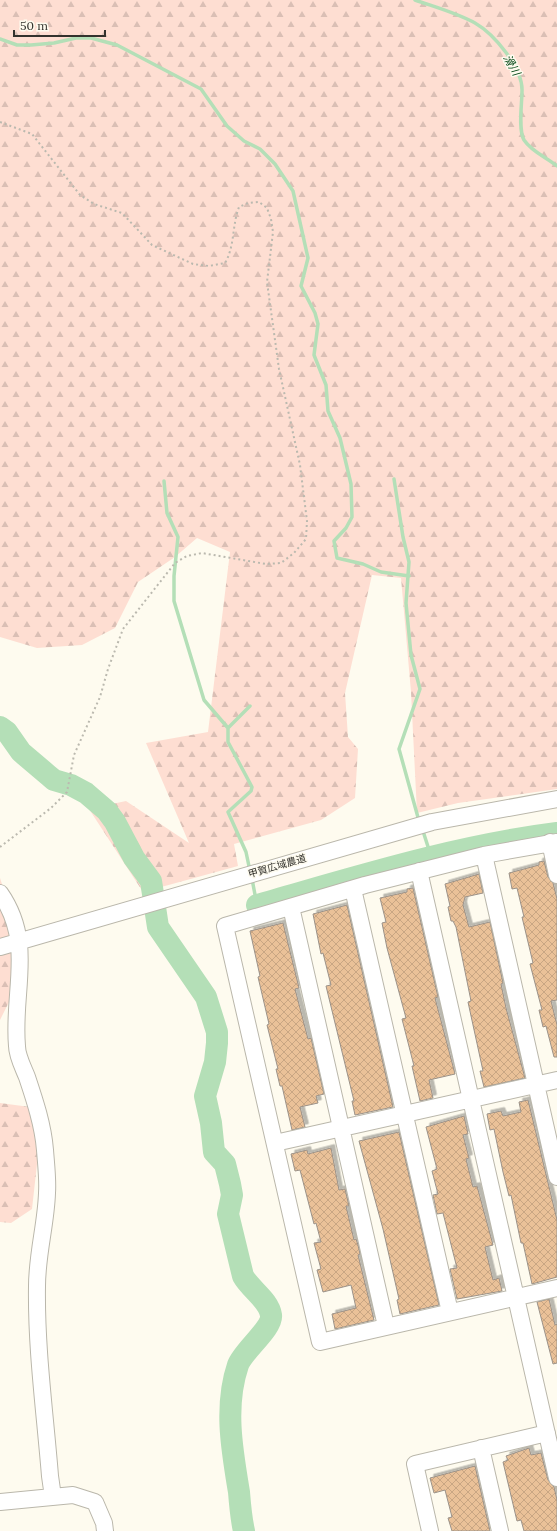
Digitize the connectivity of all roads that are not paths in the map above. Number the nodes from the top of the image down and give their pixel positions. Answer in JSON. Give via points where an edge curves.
{"nodes":[{"id":1,"x":557,"y":799,"type":"edge"},
{"id":2,"x":553,"y":842,"type":"edge"},
{"id":3,"x":484,"y":854,"type":"junction"},
{"id":4,"x":419,"y":871,"type":"junction"},
{"id":5,"x":557,"y":875,"type":"edge"},
{"id":6,"x":354,"y":889,"type":"junction"},
{"id":7,"x":0,"y":893,"type":"edge"},
{"id":8,"x":291,"y":907,"type":"junction"},
{"id":9,"x":19,"y":942,"type":"junction"},
{"id":10,"x":0,"y":947,"type":"edge"},
{"id":11,"x":557,"y":1080,"type":"edge"},
{"id":12,"x":536,"y":1084,"type":"junction"},
{"id":13,"x":471,"y":1100,"type":"junction"},
{"id":14,"x":405,"y":1114,"type":"junction"},
{"id":15,"x":340,"y":1128,"type":"junction"},
{"id":16,"x":275,"y":1143,"type":"junction"},
{"id":17,"x":557,"y":1177,"type":"edge"},
{"id":18,"x":557,"y":1288,"type":"edge"},
{"id":19,"x":516,"y":1297,"type":"junction"},
{"id":20,"x":450,"y":1312,"type":"junction"},
{"id":21,"x":386,"y":1326,"type":"junction"},
{"id":22,"x":547,"y":1433,"type":"junction"},
{"id":23,"x":481,"y":1448,"type":"junction"},
{"id":24,"x":557,"y":1478,"type":"edge"},
{"id":25,"x":53,"y":1496,"type":"junction"},
{"id":26,"x":0,"y":1502,"type":"edge"},
{"id":27,"x":105,"y":1531,"type":"edge"},
{"id":28,"x":430,"y":1531,"type":"edge"},
{"id":29,"x":500,"y":1531,"type":"edge"}],
"edges":[{"from":1,"to":9,"type":"street","name":"甲賀広域農道","via":[[432,822]]},
{"from":2,"to":3,"type":"street"},
{"from":2,"to":5,"type":"street"},
{"from":3,"to":4,"type":"street"},
{"from":3,"to":12,"type":"street"},
{"from":4,"to":6,"type":"street"},
{"from":4,"to":13,"type":"street"},
{"from":6,"to":8,"type":"street"},
{"from":6,"to":14,"type":"street"},
{"from":7,"to":9,"type":"street","via":[[16,924]]},
{"from":8,"to":15,"type":"street"},
{"from":8,"to":16,"type":"street","via":[[225,926]]},
{"from":9,"to":10,"type":"street","name":"甲賀広域農道"},
{"from":9,"to":25,"type":"street","via":[[21,963],[16,1026],[17,1048],[39,1112],[45,1148],[47,1186],[37,1263],[37,1312]]},
{"from":11,"to":12,"type":"street"},
{"from":12,"to":13,"type":"street"},
{"from":12,"to":17,"type":"street"},
{"from":13,"to":14,"type":"street"},
{"from":13,"to":19,"type":"street"},
{"from":14,"to":15,"type":"street"},
{"from":14,"to":20,"type":"street"},
{"from":15,"to":16,"type":"street"},
{"from":15,"to":21,"type":"street"},
{"from":16,"to":21,"type":"street","via":[[320,1342]]},
{"from":18,"to":19,"type":"street"},
{"from":19,"to":20,"type":"street"},
{"from":19,"to":22,"type":"street"},
{"from":20,"to":21,"type":"street"},
{"from":22,"to":23,"type":"street"},
{"from":22,"to":24,"type":"street"},
{"from":23,"to":28,"type":"street","via":[[415,1464]]},
{"from":23,"to":29,"type":"street"},
{"from":25,"to":26,"type":"street"},
{"from":25,"to":27,"type":"street","via":[[73,1494],[95,1502]]}]}
